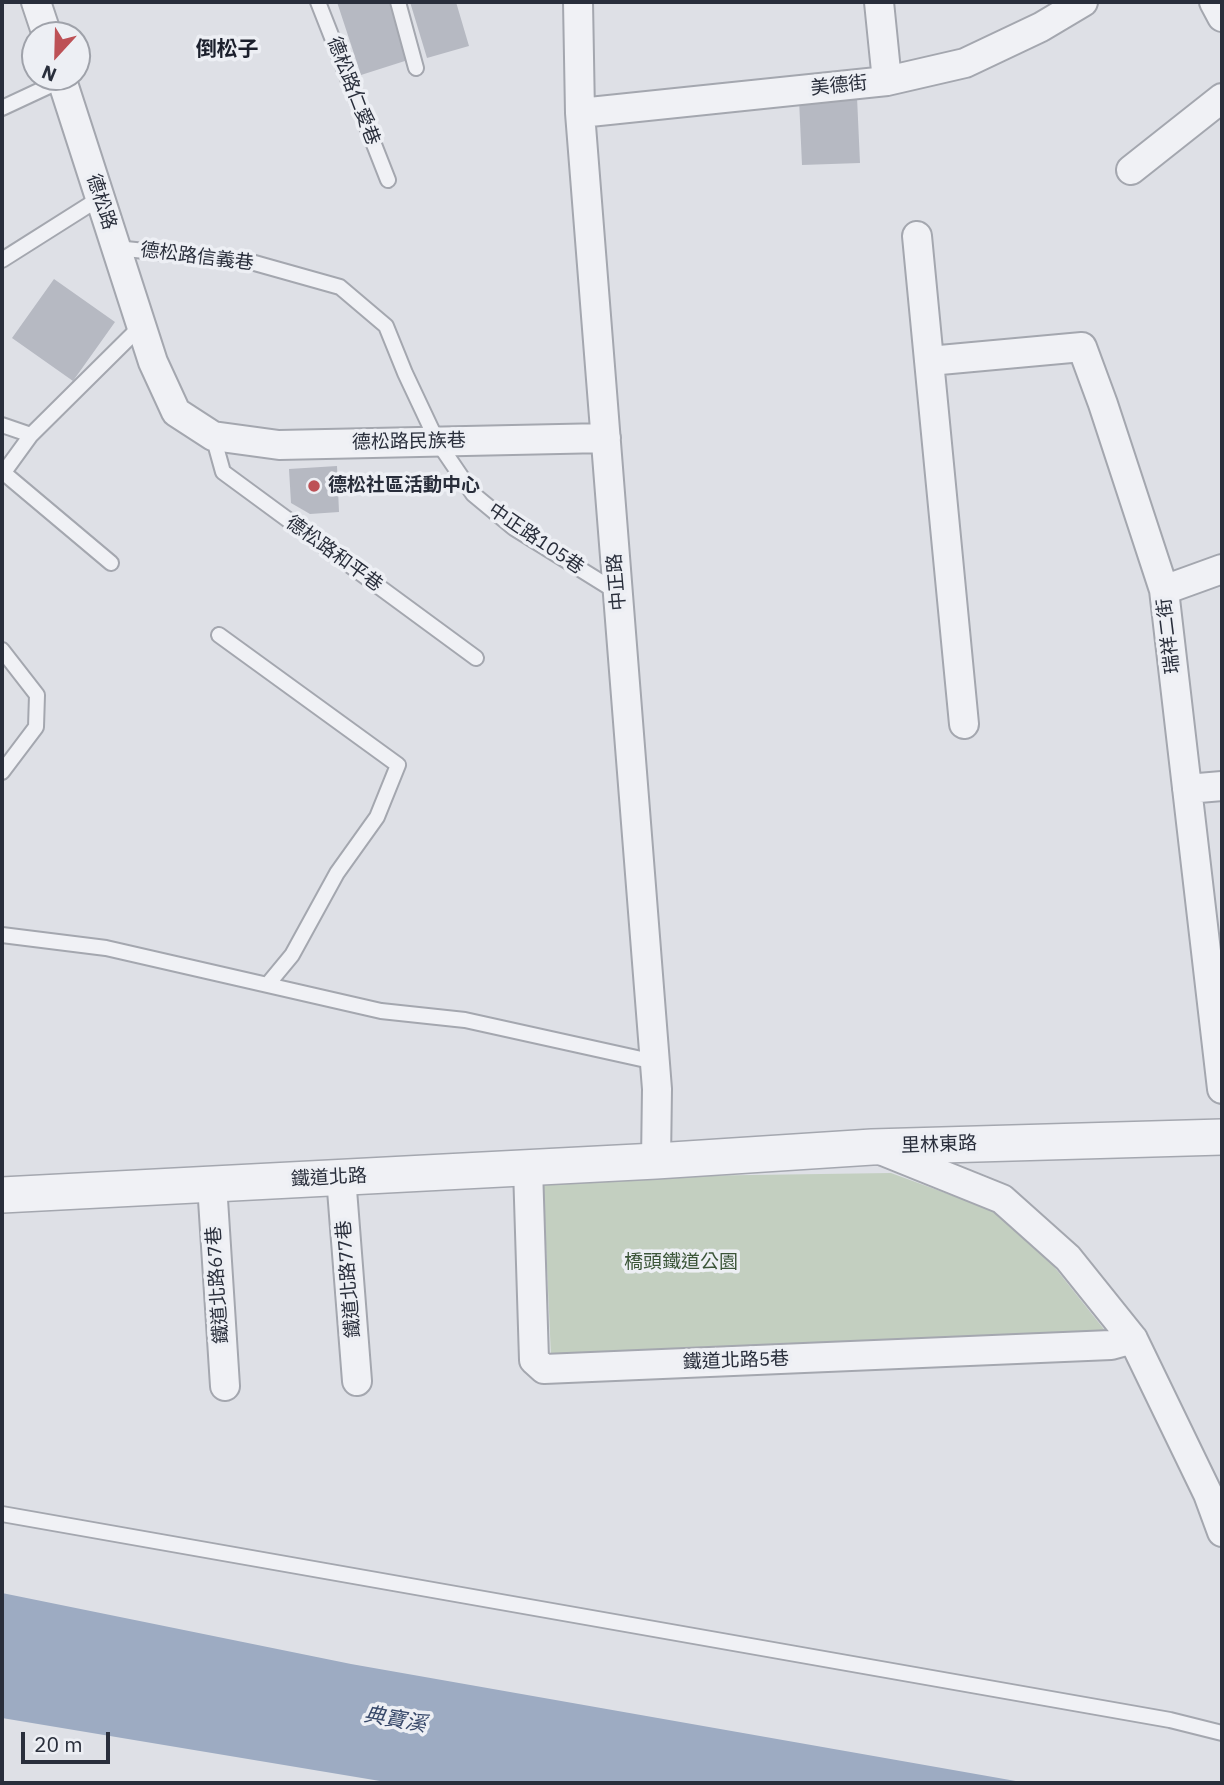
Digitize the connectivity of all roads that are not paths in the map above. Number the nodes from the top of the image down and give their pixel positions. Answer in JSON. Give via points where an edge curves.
{"nodes":[{"id":1,"x":36,"y":2,"type":"edge"},
{"id":2,"x":318,"y":2,"type":"edge"},
{"id":3,"x":398,"y":2,"type":"edge"},
{"id":4,"x":578,"y":2,"type":"edge"},
{"id":5,"x":879,"y":2,"type":"edge"},
{"id":6,"x":1083,"y":2,"type":"edge"},
{"id":7,"x":1214,"y":2,"type":"edge"},
{"id":8,"x":1222,"y":17,"type":"edge"},
{"id":9,"x":42,"y":21,"type":"edge"},
{"id":10,"x":416,"y":68,"type":"dead end"},
{"id":11,"x":887,"y":81,"type":"junction"},
{"id":12,"x":35,"y":91,"type":"edge"},
{"id":13,"x":65,"y":91,"type":"edge"},
{"id":14,"x":1222,"y":98,"type":"edge"},
{"id":15,"x":2,"y":108,"type":"edge"},
{"id":16,"x":580,"y":113,"type":"junction"},
{"id":17,"x":1131,"y":170,"type":"dead end"},
{"id":18,"x":388,"y":180,"type":"dead end"},
{"id":19,"x":100,"y":198,"type":"junction"},
{"id":20,"x":917,"y":236,"type":"dead end"},
{"id":21,"x":116,"y":248,"type":"junction"},
{"id":22,"x":2,"y":260,"type":"edge"},
{"id":23,"x":141,"y":327,"type":"junction"},
{"id":24,"x":929,"y":361,"type":"junction"},
{"id":25,"x":2,"y":425,"type":"edge"},
{"id":26,"x":31,"y":435,"type":"junction"},
{"id":27,"x":213,"y":436,"type":"junction"},
{"id":28,"x":606,"y":438,"type":"junction"},
{"id":29,"x":437,"y":441,"type":"junction"},
{"id":30,"x":3,"y":474,"type":"edge"},
{"id":31,"x":111,"y":563,"type":"dead end"},
{"id":32,"x":1222,"y":569,"type":"edge"},
{"id":33,"x":1164,"y":590,"type":"junction"},
{"id":34,"x":618,"y":593,"type":"junction"},
{"id":35,"x":219,"y":635,"type":"dead end"},
{"id":36,"x":2,"y":650,"type":"edge"},
{"id":37,"x":475,"y":658,"type":"dead end"},
{"id":38,"x":964,"y":724,"type":"dead end"},
{"id":39,"x":2,"y":772,"type":"edge"},
{"id":40,"x":1222,"y":786,"type":"edge"},
{"id":41,"x":1187,"y":789,"type":"junction"},
{"id":42,"x":2,"y":935,"type":"edge"},
{"id":43,"x":268,"y":984,"type":"junction"},
{"id":44,"x":655,"y":1062,"type":"junction"},
{"id":45,"x":1222,"y":1088,"type":"edge"},
{"id":46,"x":1222,"y":1137,"type":"edge"},
{"id":47,"x":872,"y":1147,"type":"junction"},
{"id":48,"x":656,"y":1161,"type":"junction"},
{"id":49,"x":528,"y":1168,"type":"junction"},
{"id":50,"x":341,"y":1177,"type":"junction"},
{"id":51,"x":212,"y":1184,"type":"junction"},
{"id":52,"x":2,"y":1195,"type":"edge"},
{"id":53,"x":1133,"y":1339,"type":"junction"},
{"id":54,"x":357,"y":1381,"type":"dead end"},
{"id":55,"x":225,"y":1386,"type":"dead end"},
{"id":56,"x":2,"y":1514,"type":"edge"},
{"id":57,"x":1222,"y":1532,"type":"edge"},
{"id":58,"x":1222,"y":1733,"type":"edge"}],
"edges":[{"from":1,"to":9,"type":"street"},
{"from":2,"to":18,"type":"lane","name":"德松路仁愛巷"},
{"from":3,"to":10,"type":"lane"},
{"from":4,"to":16,"type":"street","name":"中正路"},
{"from":5,"to":11,"type":"street"},
{"from":6,"to":11,"type":"street","name":"美德街","via":[[965,63]]},
{"from":7,"to":8,"type":"street"},
{"from":11,"to":16,"type":"street","name":"美德街"},
{"from":12,"to":15,"type":"lane"},
{"from":13,"to":19,"type":"street","name":"德松路"},
{"from":14,"to":17,"type":"street"},
{"from":16,"to":28,"type":"street","name":"中正路"},
{"from":19,"to":21,"type":"street","name":"德松路"},
{"from":19,"to":22,"type":"lane"},
{"from":20,"to":24,"type":"street"},
{"from":21,"to":23,"type":"street","name":"德松路"},
{"from":21,"to":29,"type":"lane","name":"德松路信義巷","via":[[251,262],[340,288],[386,326]]},
{"from":23,"to":26,"type":"lane"},
{"from":23,"to":27,"type":"street","name":"德松路","via":[[176,412]]},
{"from":24,"to":33,"type":"street","name":"瑞祥二街","via":[[1082,348]]},
{"from":24,"to":38,"type":"street"},
{"from":25,"to":26,"type":"lane"},
{"from":26,"to":30,"type":"lane"},
{"from":27,"to":29,"type":"street","name":"德松路民族巷","via":[[279,445]]},
{"from":27,"to":37,"type":"lane","name":"德松路和平巷","via":[[223,472]]},
{"from":28,"to":29,"type":"street","name":"德松路民族巷"},
{"from":28,"to":34,"type":"street","name":"中正路"},
{"from":29,"to":34,"type":"lane","name":"中正路105巷","via":[[473,494],[493,511]]},
{"from":30,"to":31,"type":"lane"},
{"from":32,"to":33,"type":"street"},
{"from":33,"to":41,"type":"street","name":"瑞祥二街"},
{"from":34,"to":44,"type":"street","name":"中正路"},
{"from":35,"to":43,"type":"lane","via":[[398,765],[377,817],[337,873],[292,955]]},
{"from":36,"to":39,"type":"lane","via":[[37,695],[36,727]]},
{"from":40,"to":41,"type":"street"},
{"from":41,"to":45,"type":"street","name":"瑞祥二街"},
{"from":42,"to":43,"type":"lane","via":[[106,948]]},
{"from":43,"to":44,"type":"lane","via":[[380,1011],[465,1020]]},
{"from":44,"to":48,"type":"street","name":"中正路"},
{"from":46,"to":47,"type":"street","name":"里林東路"},
{"from":47,"to":48,"type":"street","name":"里林東路"},
{"from":47,"to":53,"type":"street","via":[[1002,1199],[1068,1258]]},
{"from":48,"to":49,"type":"street","name":"鐵道北路"},
{"from":49,"to":50,"type":"street","name":"鐵道北路"},
{"from":49,"to":53,"type":"street","name":"鐵道北路5巷","via":[[534,1360],[544,1369],[1111,1345]]},
{"from":50,"to":51,"type":"street","name":"鐵道北路"},
{"from":50,"to":54,"type":"street","name":"鐵道北路77巷"},
{"from":51,"to":52,"type":"street","name":"鐵道北路"},
{"from":51,"to":55,"type":"street","name":"鐵道北路67巷"},
{"from":53,"to":57,"type":"street"},
{"from":56,"to":58,"type":"lane","via":[[1170,1720]]}]}
